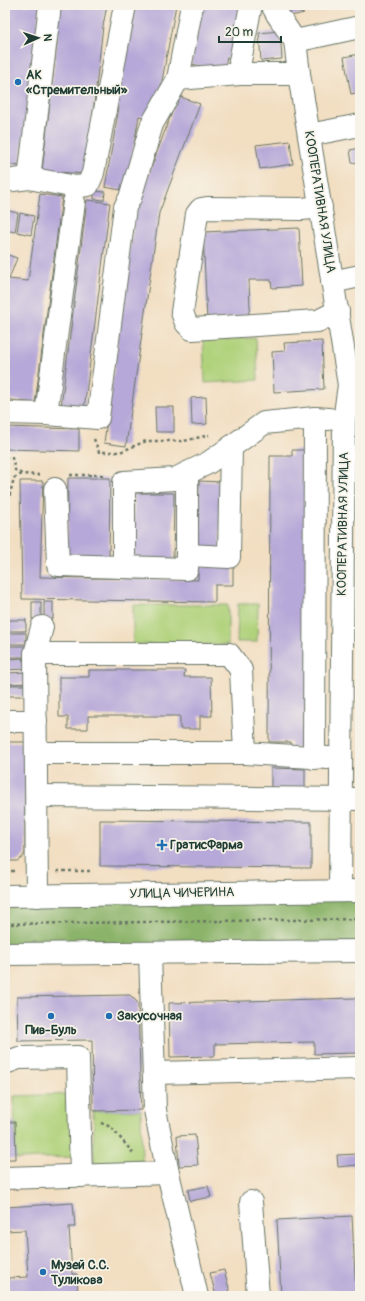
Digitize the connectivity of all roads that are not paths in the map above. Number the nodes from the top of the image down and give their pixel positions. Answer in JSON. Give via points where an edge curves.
{"nodes":[{"id":1,"x":50,"y":5,"type":"edge"},
{"id":2,"x":124,"y":5,"type":"edge"},
{"id":3,"x":192,"y":5,"type":"edge"},
{"id":4,"x":251,"y":5,"type":"edge"},
{"id":5,"x":272,"y":5,"type":"edge"},
{"id":6,"x":360,"y":27,"type":"edge"},
{"id":7,"x":295,"y":41,"type":"junction"},
{"id":8,"x":240,"y":61,"type":"dead end"},
{"id":9,"x":299,"y":74,"type":"junction"},
{"id":10,"x":178,"y":79,"type":"junction"},
{"id":11,"x":360,"y":125,"type":"edge"},
{"id":12,"x":309,"y":135,"type":"junction"},
{"id":13,"x":29,"y":178,"type":"junction"},
{"id":14,"x":5,"y":181,"type":"edge"},
{"id":15,"x":74,"y":202,"type":"dead end"},
{"id":16,"x":321,"y":207,"type":"junction"},
{"id":17,"x":360,"y":276,"type":"edge"},
{"id":18,"x":332,"y":282,"type":"junction"},
{"id":19,"x":338,"y":311,"type":"junction"},
{"id":20,"x":5,"y":413,"type":"edge"},
{"id":21,"x":46,"y":414,"type":"junction"},
{"id":22,"x":315,"y":418,"type":"junction"},
{"id":23,"x":352,"y":419,"type":"edge"},
{"id":24,"x":231,"y":447,"type":"junction"},
{"id":25,"x":187,"y":473,"type":"junction"},
{"id":26,"x":55,"y":489,"type":"dead end"},
{"id":27,"x":187,"y":556,"type":"junction"},
{"id":28,"x":124,"y":567,"type":"junction"},
{"id":29,"x":42,"y":627,"type":"dead end"},
{"id":30,"x":35,"y":654,"type":"junction"},
{"id":31,"x":5,"y":721,"type":"edge"},
{"id":32,"x":36,"y":721,"type":"junction"},
{"id":33,"x":36,"y":753,"type":"junction"},
{"id":34,"x":245,"y":753,"type":"junction"},
{"id":35,"x":314,"y":758,"type":"junction"},
{"id":36,"x":341,"y":758,"type":"junction"},
{"id":37,"x":37,"y":796,"type":"junction"},
{"id":38,"x":350,"y":799,"type":"edge"},
{"id":39,"x":350,"y":891,"type":"edge"},
{"id":40,"x":5,"y":896,"type":"edge"},
{"id":41,"x":37,"y":896,"type":"junction"},
{"id":42,"x":360,"y":952,"type":"edge"},
{"id":43,"x":150,"y":953,"type":"junction"},
{"id":44,"x":5,"y":954,"type":"edge"},
{"id":45,"x":5,"y":1063,"type":"edge"},
{"id":46,"x":360,"y":1068,"type":"edge"},
{"id":47,"x":154,"y":1073,"type":"junction"},
{"id":48,"x":162,"y":1174,"type":"junction"},
{"id":49,"x":81,"y":1176,"type":"junction"},
{"id":50,"x":5,"y":1178,"type":"edge"},
{"id":51,"x":251,"y":1202,"type":"dead end"},
{"id":52,"x":197,"y":1296,"type":"edge"},
{"id":53,"x":258,"y":1296,"type":"edge"}],
"edges":[{"from":1,"to":13,"type":"street"},
{"from":2,"to":13,"type":"street","via":[[93,173],[88,185],[76,187]]},
{"from":3,"to":10,"type":"street"},
{"from":4,"to":8,"type":"street"},
{"from":5,"to":7,"type":"street"},
{"from":6,"to":7,"type":"street"},
{"from":7,"to":9,"type":"street","name":"КООПЕРАТИВНАЯ УЛИЦА"},
{"from":9,"to":10,"type":"street","via":[[240,74]]},
{"from":9,"to":12,"type":"street","name":"КООПЕРАТИВНАЯ УЛИЦА"},
{"from":10,"to":21,"type":"street","via":[[152,124],[125,208],[98,418]]},
{"from":11,"to":12,"type":"street"},
{"from":12,"to":16,"type":"street","name":"КООПЕРАТИВНАЯ УЛИЦА"},
{"from":13,"to":14,"type":"street"},
{"from":15,"to":21,"type":"street"},
{"from":16,"to":18,"type":"street","name":"КООПЕРАТИВНАЯ УЛИЦА"},
{"from":16,"to":19,"type":"street","via":[[202,209],[197,214],[182,312],[186,323],[192,329],[318,321]]},
{"from":17,"to":18,"type":"street"},
{"from":18,"to":19,"type":"street","name":"КООПЕРАТИВНАЯ УЛИЦА"},
{"from":19,"to":23,"type":"street","name":"КООПЕРАТИВНАЯ УЛИЦА"},
{"from":20,"to":21,"type":"street"},
{"from":22,"to":23,"type":"street"},
{"from":22,"to":24,"type":"street","via":[[264,423]]},
{"from":22,"to":35,"type":"street"},
{"from":23,"to":36,"type":"street","name":"КООПЕРАТИВНАЯ УЛИЦА"},
{"from":24,"to":25,"type":"street","via":[[208,463]]},
{"from":24,"to":27,"type":"street","via":[[229,557]]},
{"from":25,"to":27,"type":"street"},
{"from":25,"to":28,"type":"street","via":[[175,479],[124,482]]},
{"from":26,"to":28,"type":"street","via":[[58,565]]},
{"from":27,"to":28,"type":"street","via":[[187,569]]},
{"from":29,"to":30,"type":"street"},
{"from":30,"to":32,"type":"street"},
{"from":30,"to":34,"type":"street","via":[[229,654],[242,670]]},
{"from":31,"to":32,"type":"street"},
{"from":32,"to":33,"type":"street"},
{"from":33,"to":34,"type":"street"},
{"from":33,"to":37,"type":"street"},
{"from":34,"to":35,"type":"street"},
{"from":35,"to":36,"type":"street"},
{"from":36,"to":38,"type":"street","name":"КООПЕРАТИВНАЯ УЛИЦА"},
{"from":37,"to":38,"type":"street"},
{"from":37,"to":41,"type":"street"},
{"from":38,"to":39,"type":"street","name":"КООПЕРАТИВНАЯ УЛИЦА"},
{"from":39,"to":41,"type":"street","name":"УЛИЦА ЧИЧЕРИНА"},
{"from":40,"to":41,"type":"street","name":"УЛИЦА ЧИЧЕРИНА"},
{"from":42,"to":43,"type":"street"},
{"from":43,"to":44,"type":"street"},
{"from":43,"to":47,"type":"street"},
{"from":45,"to":49,"type":"street","via":[[19,1058],[78,1057]]},
{"from":46,"to":47,"type":"street"},
{"from":47,"to":48,"type":"street"},
{"from":48,"to":49,"type":"street"},
{"from":48,"to":52,"type":"street"},
{"from":49,"to":50,"type":"street"},
{"from":51,"to":53,"type":"street"}]}
